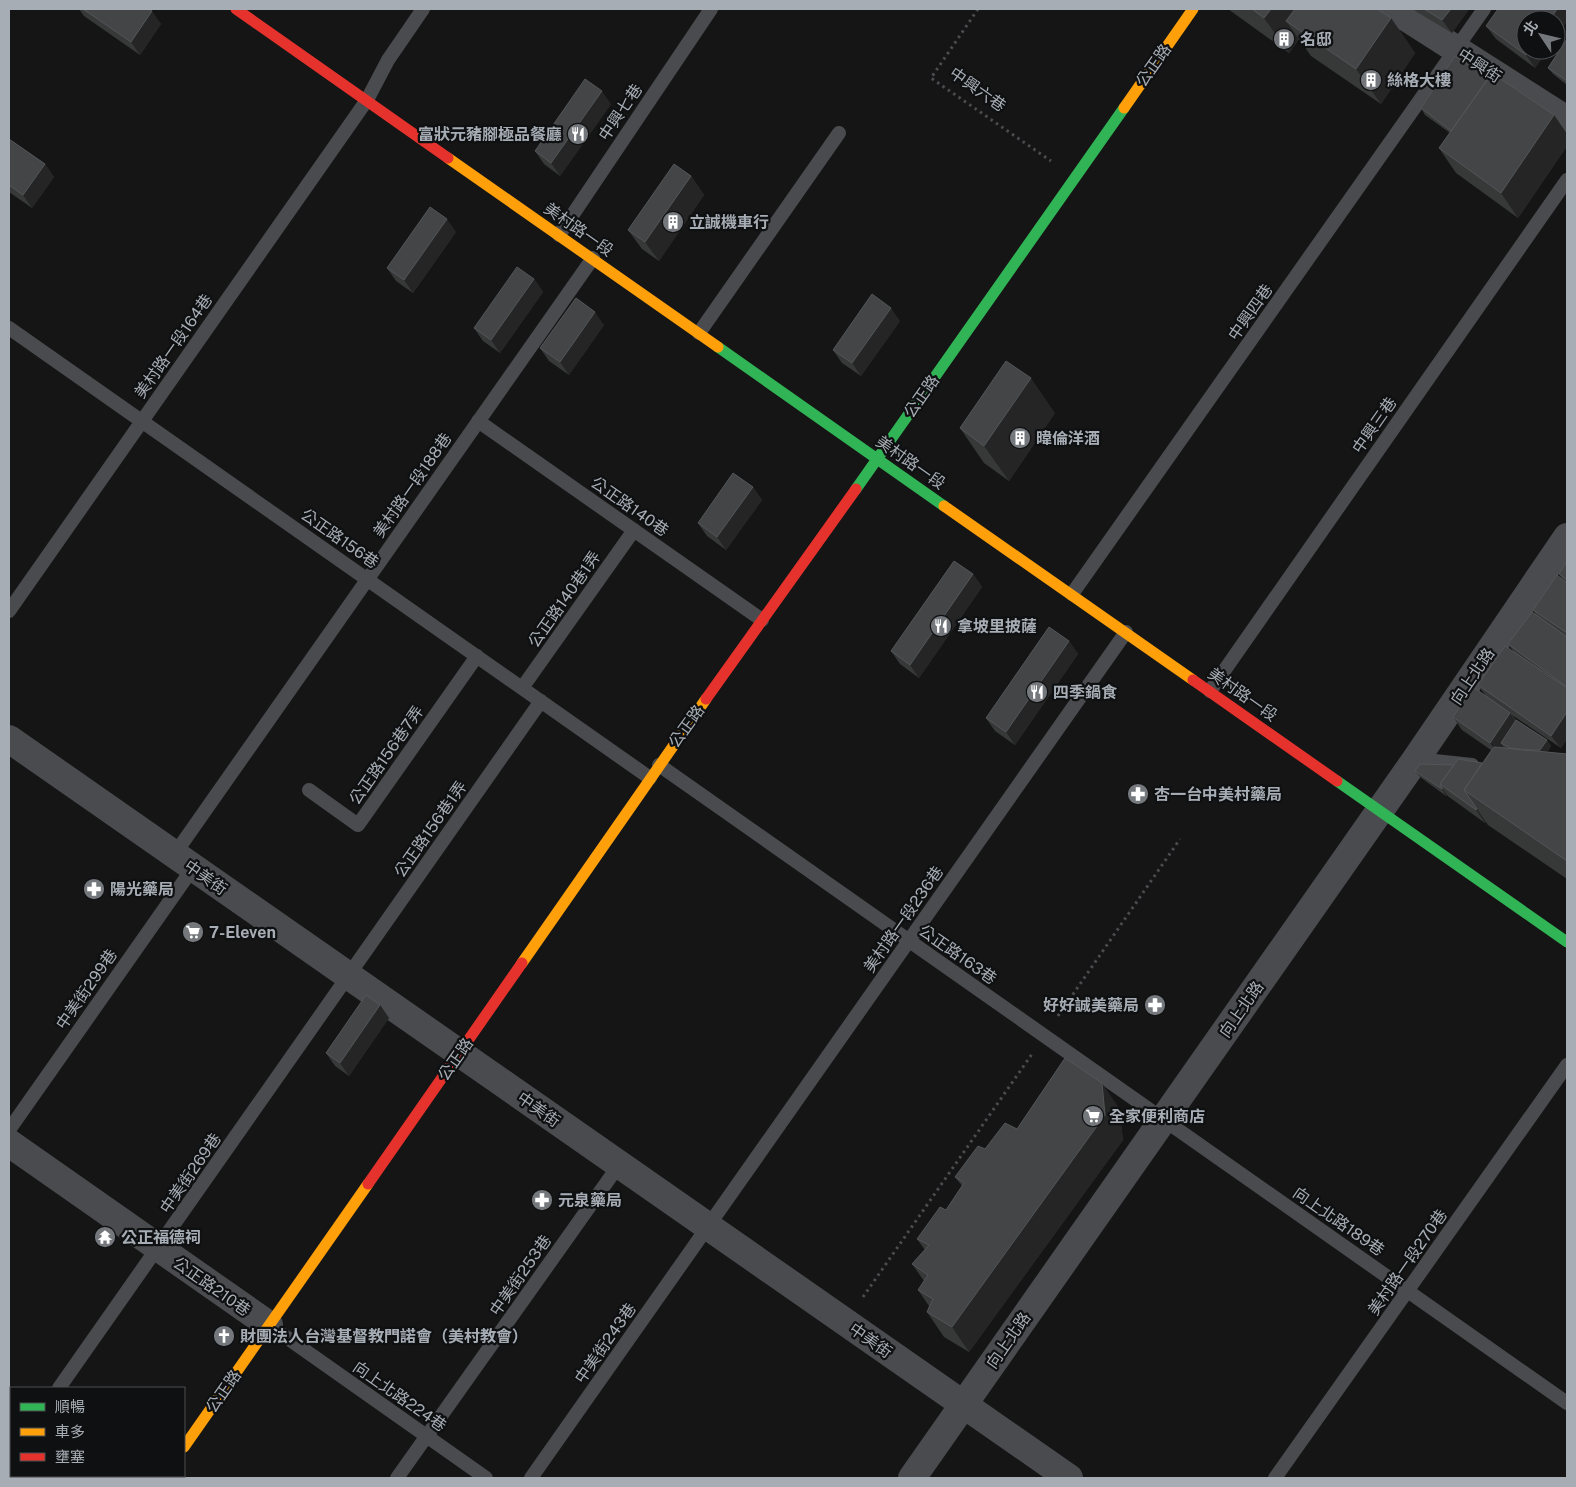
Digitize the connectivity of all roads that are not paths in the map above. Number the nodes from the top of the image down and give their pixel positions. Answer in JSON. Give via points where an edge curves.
{"nodes":[{"id":1,"x":236,"y":9,"type":"edge"},
{"id":2,"x":423,"y":9,"type":"edge"},
{"id":3,"x":711,"y":9,"type":"edge"},
{"id":4,"x":1193,"y":9,"type":"edge"},
{"id":5,"x":1393,"y":9,"type":"edge"},
{"id":6,"x":1484,"y":9,"type":"edge"},
{"id":7,"x":1456,"y":49,"type":"junction"},
{"id":8,"x":367,"y":100,"type":"junction"},
{"id":9,"x":1567,"y":120,"type":"edge"},
{"id":10,"x":839,"y":133,"type":"dead end"},
{"id":11,"x":1567,"y":180,"type":"edge"},
{"id":12,"x":559,"y":235,"type":"junction"},
{"id":13,"x":593,"y":258,"type":"junction"},
{"id":14,"x":9,"y":328,"type":"edge"},
{"id":15,"x":700,"y":333,"type":"junction"},
{"id":16,"x":478,"y":421,"type":"junction"},
{"id":17,"x":142,"y":422,"type":"junction"},
{"id":18,"x":878,"y":458,"type":"junction"},
{"id":19,"x":634,"y":530,"type":"junction"},
{"id":20,"x":1567,"y":537,"type":"edge"},
{"id":21,"x":368,"y":579,"type":"junction"},
{"id":22,"x":1072,"y":594,"type":"junction"},
{"id":23,"x":9,"y":611,"type":"edge"},
{"id":24,"x":762,"y":620,"type":"junction"},
{"id":25,"x":1126,"y":632,"type":"junction"},
{"id":26,"x":477,"y":656,"type":"junction"},
{"id":27,"x":522,"y":688,"type":"junction"},
{"id":28,"x":1210,"y":691,"type":"junction"},
{"id":29,"x":541,"y":701,"type":"junction"},
{"id":30,"x":9,"y":739,"type":"edge"},
{"id":31,"x":1416,"y":759,"type":"junction"},
{"id":32,"x":659,"y":765,"type":"junction"},
{"id":33,"x":1482,"y":766,"type":"edge"},
{"id":34,"x":650,"y":778,"type":"junction"},
{"id":35,"x":309,"y":790,"type":"dead end"},
{"id":36,"x":1380,"y":810,"type":"junction"},
{"id":37,"x":183,"y":861,"type":"junction"},
{"id":38,"x":909,"y":941,"type":"junction"},
{"id":39,"x":1567,"y":942,"type":"edge"},
{"id":40,"x":348,"y":976,"type":"junction"},
{"id":41,"x":459,"y":1054,"type":"junction"},
{"id":42,"x":1567,"y":1065,"type":"edge"},
{"id":43,"x":1164,"y":1119,"type":"junction"},
{"id":44,"x":9,"y":1130,"type":"edge"},
{"id":45,"x":9,"y":1142,"type":"edge"},
{"id":46,"x":619,"y":1165,"type":"junction"},
{"id":47,"x":708,"y":1227,"type":"junction"},
{"id":48,"x":158,"y":1249,"type":"junction"},
{"id":49,"x":1408,"y":1291,"type":"junction"},
{"id":50,"x":269,"y":1325,"type":"junction"},
{"id":51,"x":60,"y":1387,"type":"edge"},
{"id":52,"x":1567,"y":1403,"type":"edge"},
{"id":53,"x":963,"y":1404,"type":"junction"},
{"id":54,"x":427,"y":1437,"type":"junction"},
{"id":55,"x":185,"y":1446,"type":"edge"},
{"id":56,"x":398,"y":1478,"type":"edge"},
{"id":57,"x":486,"y":1478,"type":"edge"},
{"id":58,"x":531,"y":1478,"type":"edge"},
{"id":59,"x":912,"y":1478,"type":"edge"},
{"id":60,"x":1069,"y":1478,"type":"edge"},
{"id":61,"x":1276,"y":1478,"type":"edge"}],
"edges":[{"from":1,"to":8,"type":"street","name":"美村路一段"},
{"from":2,"to":8,"type":"lane","name":"美村路一段164巷","via":[[388,60]]},
{"from":3,"to":12,"type":"lane","name":"中興七巷"},
{"from":4,"to":18,"type":"street","name":"公正路"},
{"from":5,"to":7,"type":"street","name":"中興街"},
{"from":6,"to":7,"type":"lane","name":"中興四巷"},
{"from":7,"to":9,"type":"street","name":"中興街"},
{"from":7,"to":22,"type":"lane","name":"中興四巷"},
{"from":8,"to":12,"type":"street","name":"美村路一段"},
{"from":8,"to":17,"type":"lane","name":"美村路一段164巷"},
{"from":10,"to":15,"type":"lane"},
{"from":11,"to":28,"type":"lane","name":"中興三巷"},
{"from":12,"to":13,"type":"street","name":"美村路一段"},
{"from":13,"to":15,"type":"street","name":"美村路一段"},
{"from":13,"to":16,"type":"lane","name":"美村路一段188巷"},
{"from":14,"to":17,"type":"lane","name":"公正路156巷"},
{"from":15,"to":18,"type":"street","name":"美村路一段"},
{"from":16,"to":19,"type":"lane","name":"公正路140巷"},
{"from":16,"to":21,"type":"lane","name":"美村路一段188巷"},
{"from":17,"to":21,"type":"lane","name":"公正路156巷"},
{"from":17,"to":23,"type":"lane","name":"美村路一段164巷"},
{"from":18,"to":22,"type":"street","name":"美村路一段"},
{"from":18,"to":24,"type":"street","name":"公正路"},
{"from":19,"to":24,"type":"lane","name":"公正路140巷"},
{"from":19,"to":27,"type":"lane","name":"公正路140巷1弄"},
{"from":20,"to":31,"type":"street","name":"向上北路"},
{"from":21,"to":26,"type":"lane","name":"公正路156巷"},
{"from":21,"to":37,"type":"lane","name":"美村路一段188巷"},
{"from":22,"to":25,"type":"street","name":"美村路一段"},
{"from":24,"to":32,"type":"street","name":"公正路"},
{"from":25,"to":28,"type":"street","name":"美村路一段"},
{"from":25,"to":38,"type":"lane","name":"美村路一段236巷"},
{"from":26,"to":27,"type":"lane","name":"公正路156巷"},
{"from":26,"to":35,"type":"lane","name":"公正路156巷7弄","via":[[358,825]]},
{"from":27,"to":29,"type":"lane","name":"公正路156巷"},
{"from":28,"to":36,"type":"street","name":"美村路一段"},
{"from":29,"to":34,"type":"lane","name":"公正路156巷"},
{"from":29,"to":40,"type":"lane","name":"公正路156巷1弄"},
{"from":30,"to":37,"type":"street","name":"中美街"},
{"from":31,"to":33,"type":"lane"},
{"from":31,"to":36,"type":"street","name":"向上北路"},
{"from":32,"to":34,"type":"street","name":"公正路"},
{"from":32,"to":38,"type":"lane","name":"公正路163巷"},
{"from":34,"to":41,"type":"street","name":"公正路"},
{"from":36,"to":39,"type":"street","name":"美村路一段"},
{"from":36,"to":43,"type":"street","name":"向上北路"},
{"from":37,"to":40,"type":"street","name":"中美街"},
{"from":37,"to":44,"type":"lane","name":"中美街299巷"},
{"from":38,"to":43,"type":"lane","name":"公正路163巷"},
{"from":38,"to":47,"type":"lane","name":"美村路一段236巷"},
{"from":40,"to":41,"type":"street","name":"中美街"},
{"from":40,"to":48,"type":"lane","name":"中美街269巷"},
{"from":41,"to":46,"type":"street","name":"中美街"},
{"from":41,"to":50,"type":"street","name":"公正路"},
{"from":42,"to":49,"type":"lane","name":"美村路一段270巷"},
{"from":43,"to":49,"type":"lane","name":"向上北路189巷"},
{"from":43,"to":53,"type":"street","name":"向上北路"},
{"from":45,"to":48,"type":"street","name":"公正路210巷"},
{"from":46,"to":47,"type":"street","name":"中美街"},
{"from":46,"to":54,"type":"lane","name":"中美街253巷"},
{"from":47,"to":53,"type":"street","name":"中美街"},
{"from":47,"to":58,"type":"lane","name":"中美街243巷"},
{"from":48,"to":50,"type":"street","name":"公正路210巷"},
{"from":48,"to":51,"type":"lane","name":"中美街269巷"},
{"from":49,"to":52,"type":"lane","name":"向上北路189巷"},
{"from":49,"to":61,"type":"lane","name":"美村路一段270巷"},
{"from":50,"to":54,"type":"lane","name":"向上北路224巷"},
{"from":50,"to":55,"type":"street","name":"公正路"},
{"from":53,"to":59,"type":"street","name":"向上北路"},
{"from":53,"to":60,"type":"street","name":"中美街"},
{"from":54,"to":56,"type":"lane","name":"中美街253巷"},
{"from":54,"to":57,"type":"lane","name":"向上北路224巷"}]}
